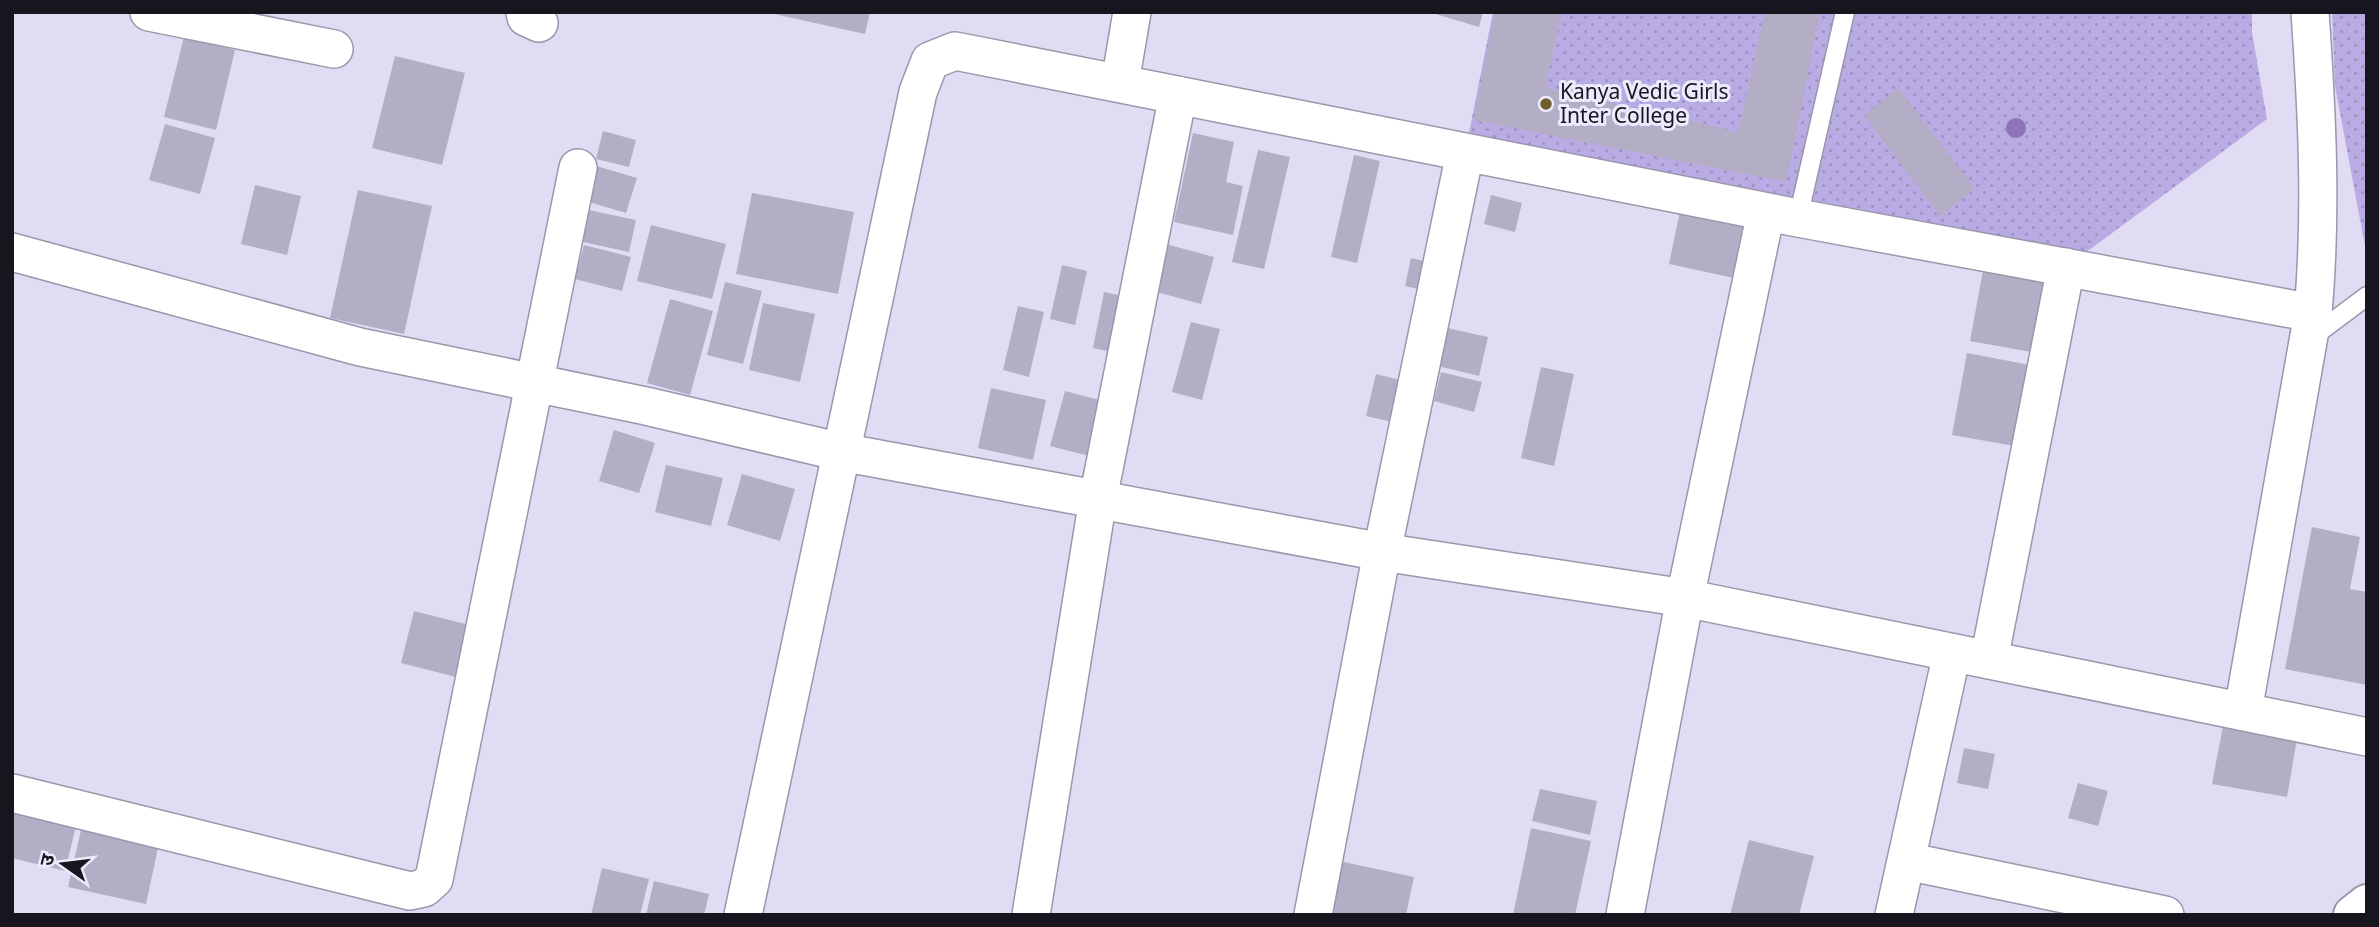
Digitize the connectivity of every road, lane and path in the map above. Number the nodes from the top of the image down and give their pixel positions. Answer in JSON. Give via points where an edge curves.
{"nodes":[{"id":1,"x":149,"y":12,"type":"edge"},
{"id":2,"x":1132,"y":12,"type":"edge"},
{"id":3,"x":1845,"y":12,"type":"edge"},
{"id":4,"x":2310,"y":12,"type":"edge"},
{"id":5,"x":334,"y":49,"type":"dead end"},
{"id":6,"x":1120,"y":83,"type":"junction"},
{"id":7,"x":1178,"y":95,"type":"junction"},
{"id":8,"x":1465,"y":153,"type":"junction"},
{"id":9,"x":578,"y":168,"type":"dead end"},
{"id":10,"x":1782,"y":215,"type":"junction"},
{"id":11,"x":12,"y":252,"type":"edge"},
{"id":12,"x":2066,"y":267,"type":"junction"},
{"id":13,"x":2367,"y":296,"type":"edge"},
{"id":14,"x":2311,"y":326,"type":"junction"},
{"id":15,"x":533,"y":382,"type":"junction"},
{"id":16,"x":841,"y":452,"type":"junction"},
{"id":17,"x":1098,"y":499,"type":"junction"},
{"id":18,"x":1382,"y":552,"type":"junction"},
{"id":19,"x":1685,"y":598,"type":"junction"},
{"id":20,"x":1952,"y":653,"type":"junction"},
{"id":21,"x":1989,"y":660,"type":"junction"},
{"id":22,"x":2243,"y":711,"type":"junction"},
{"id":23,"x":2367,"y":737,"type":"edge"},
{"id":24,"x":12,"y":793,"type":"edge"},
{"id":25,"x":1906,"y":861,"type":"junction"},
{"id":26,"x":2367,"y":904,"type":"edge"},
{"id":27,"x":743,"y":915,"type":"edge"},
{"id":28,"x":1031,"y":915,"type":"edge"},
{"id":29,"x":1313,"y":915,"type":"edge"},
{"id":30,"x":1625,"y":915,"type":"edge"},
{"id":31,"x":1894,"y":915,"type":"edge"},
{"id":32,"x":2165,"y":915,"type":"edge"},
{"id":33,"x":2353,"y":915,"type":"edge"}],
"edges":[{"from":1,"to":5,"type":"street"},
{"from":2,"to":6,"type":"street"},
{"from":3,"to":10,"type":"lane"},
{"from":4,"to":14,"type":"street","via":[[2318,134],[2318,261]]},
{"from":6,"to":7,"type":"street"},
{"from":6,"to":16,"type":"street","via":[[955,51],[930,61],[918,92]]},
{"from":7,"to":8,"type":"street"},
{"from":7,"to":17,"type":"street"},
{"from":8,"to":10,"type":"street"},
{"from":8,"to":18,"type":"street"},
{"from":9,"to":15,"type":"street"},
{"from":10,"to":12,"type":"street"},
{"from":10,"to":19,"type":"street"},
{"from":11,"to":15,"type":"street","via":[[360,346]]},
{"from":12,"to":14,"type":"street"},
{"from":12,"to":21,"type":"street"},
{"from":13,"to":14,"type":"lane"},
{"from":14,"to":22,"type":"street"},
{"from":15,"to":16,"type":"street"},
{"from":15,"to":24,"type":"street","via":[[440,861],[434,879],[424,888],[410,891]]},
{"from":16,"to":17,"type":"street"},
{"from":16,"to":27,"type":"street"},
{"from":17,"to":18,"type":"street"},
{"from":17,"to":28,"type":"street"},
{"from":18,"to":19,"type":"street"},
{"from":18,"to":29,"type":"street"},
{"from":19,"to":20,"type":"street"},
{"from":19,"to":30,"type":"street"},
{"from":20,"to":21,"type":"street"},
{"from":20,"to":25,"type":"street"},
{"from":21,"to":22,"type":"street"},
{"from":22,"to":23,"type":"street"},
{"from":25,"to":31,"type":"street"},
{"from":25,"to":32,"type":"street"},
{"from":26,"to":33,"type":"highway"}]}
